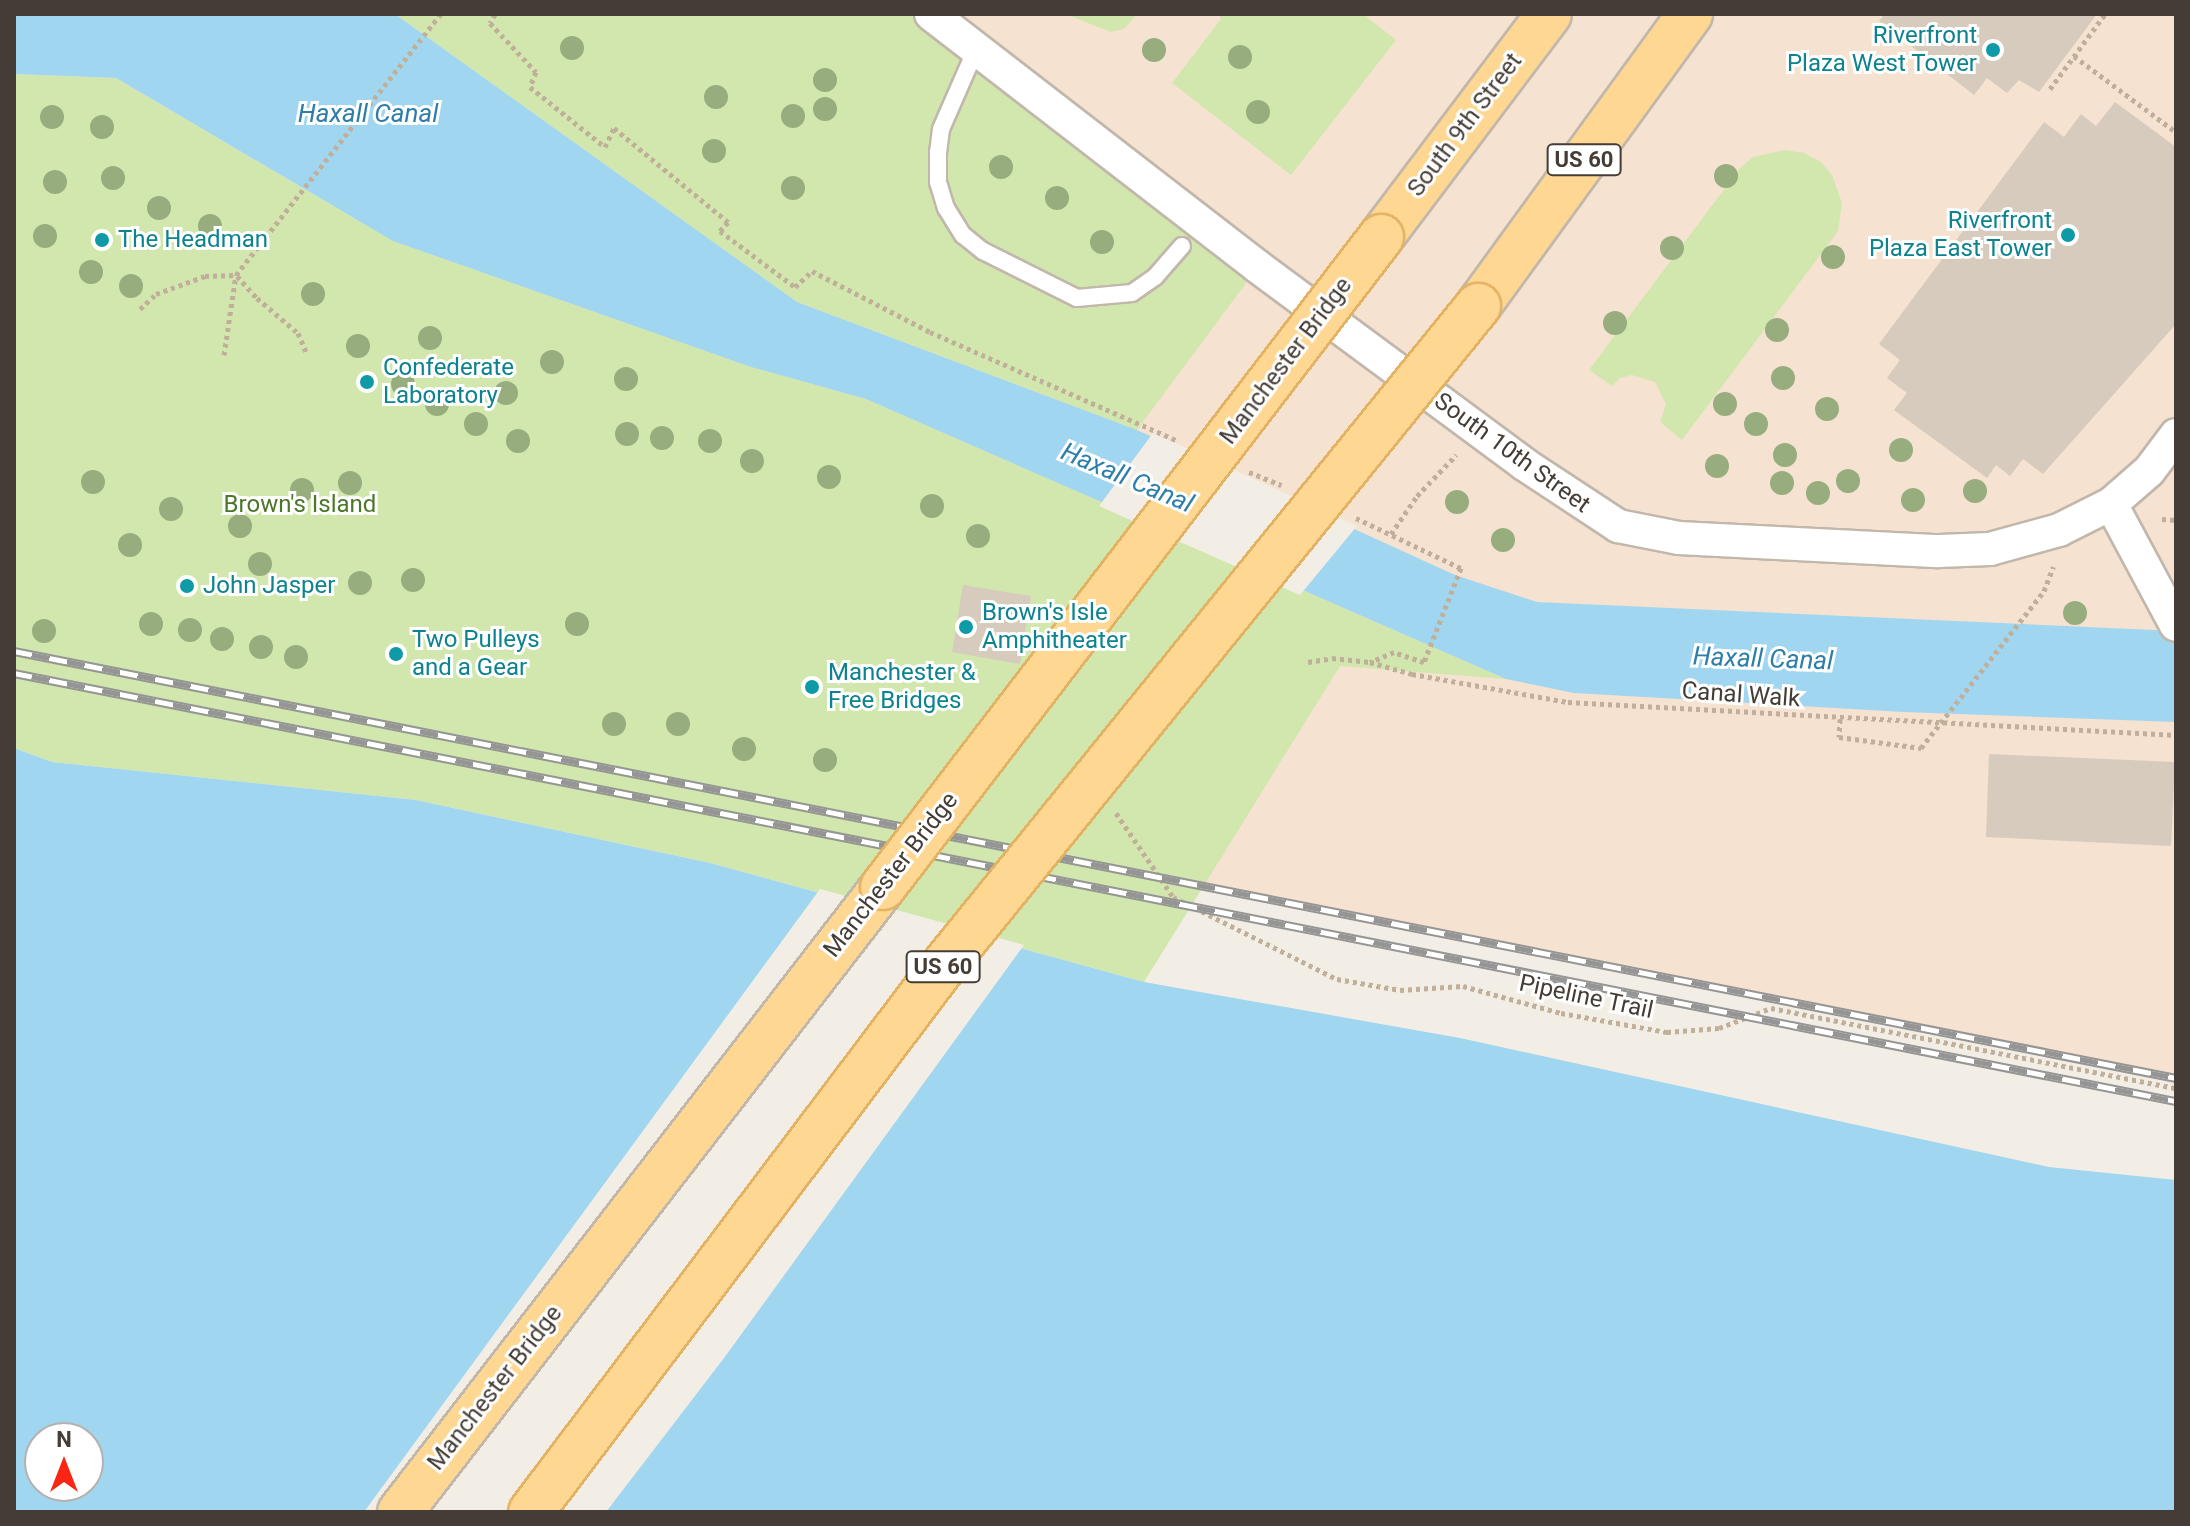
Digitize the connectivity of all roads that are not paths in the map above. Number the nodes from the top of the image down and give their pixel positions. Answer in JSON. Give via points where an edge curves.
{"nodes":[{"id":1,"x":931,"y":14,"type":"edge"},
{"id":2,"x":1549,"y":14,"type":"edge"},
{"id":3,"x":1690,"y":14,"type":"edge"},
{"id":4,"x":976,"y":49,"type":"junction"},
{"id":5,"x":1381,"y":237,"type":"joint"},
{"id":6,"x":1182,"y":246,"type":"dead end"},
{"id":7,"x":2176,"y":435,"type":"edge"},
{"id":8,"x":2111,"y":504,"type":"junction"},
{"id":9,"x":2176,"y":625,"type":"edge"},
{"id":10,"x":400,"y":1512,"type":"edge"},
{"id":11,"x":531,"y":1512,"type":"edge"}],
"edges":[{"from":1,"to":4,"type":"street","name":"South 10th Street"},
{"from":2,"to":5,"type":"main road","name":"South 9th Street"},
{"from":3,"to":11,"type":"main road","number":"US 60","bridge":true,"via":[[1478,306],[945,964]]},
{"from":4,"to":6,"type":"lane","via":[[941,129],[938,152],[938,182],[963,235],[983,251],[1077,298],[1132,293],[1155,277]]},
{"from":4,"to":8,"type":"street","name":"South 10th Street","via":[[1283,286],[1524,464],[1618,526],[1679,538],[1990,549],[2059,530]]},
{"from":5,"to":10,"type":"main road","name":"Manchester Bridge","bridge":true},
{"from":7,"to":8,"type":"street","name":"South 10th Street","via":[[2149,471]]},
{"from":8,"to":9,"type":"street"}]}
